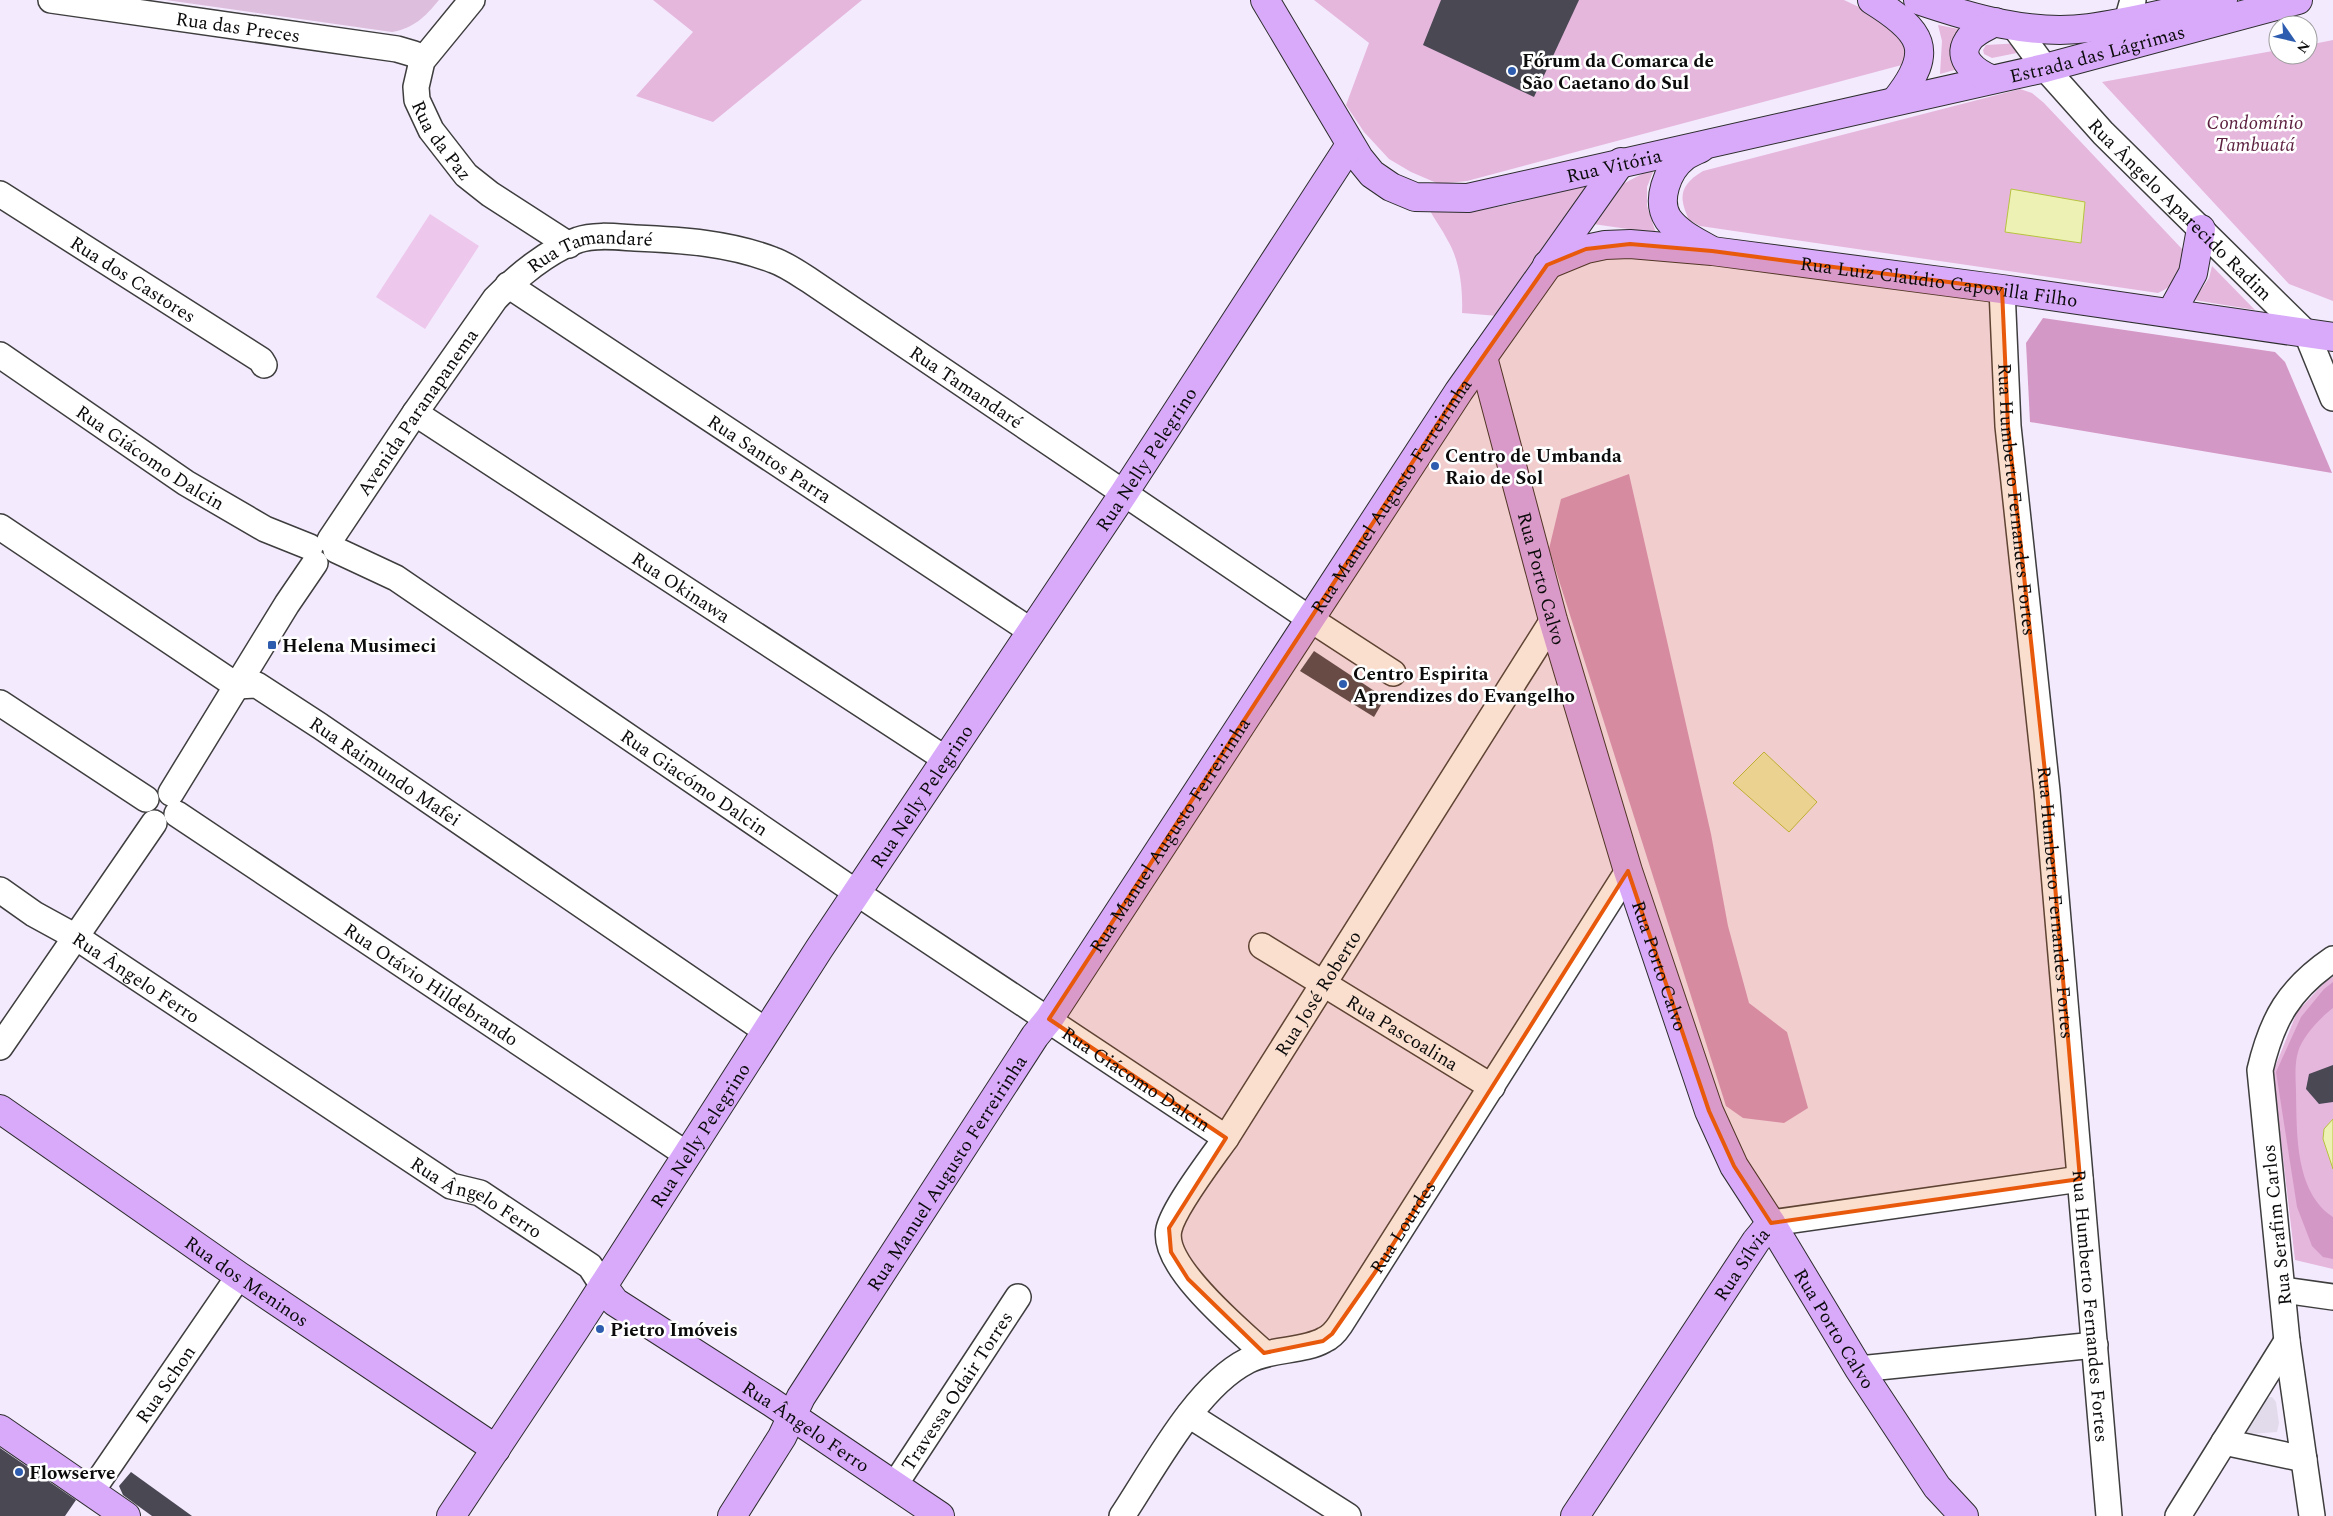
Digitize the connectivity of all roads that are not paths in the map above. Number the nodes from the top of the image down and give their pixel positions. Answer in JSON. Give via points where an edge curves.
{"nodes":[{"id":1,"x":51,"y":0,"type":"edge"},
{"id":2,"x":472,"y":0,"type":"edge"},
{"id":3,"x":1266,"y":0,"type":"edge"},
{"id":4,"x":1872,"y":0,"type":"edge"},
{"id":5,"x":1918,"y":0,"type":"edge"},
{"id":6,"x":2223,"y":0,"type":"edge"},
{"id":7,"x":2298,"y":0,"type":"edge"},
{"id":8,"x":2130,"y":10,"type":"edge"},
{"id":9,"x":2004,"y":24,"type":"junction"},
{"id":10,"x":422,"y":61,"type":"junction"},
{"id":11,"x":2045,"y":68,"type":"junction"},
{"id":12,"x":1991,"y":79,"type":"junction"},
{"id":13,"x":1896,"y":100,"type":"junction"},
{"id":14,"x":1714,"y":141,"type":"junction"},
{"id":15,"x":1350,"y":145,"type":"junction"},
{"id":16,"x":1621,"y":162,"type":"junction"},
{"id":17,"x":0,"y":194,"type":"edge"},
{"id":18,"x":2201,"y":229,"type":"junction"},
{"id":19,"x":569,"y":245,"type":"junction"},
{"id":20,"x":1712,"y":250,"type":"junction"},
{"id":21,"x":1547,"y":265,"type":"junction"},
{"id":22,"x":508,"y":285,"type":"junction"},
{"id":23,"x":2002,"y":289,"type":"junction"},
{"id":24,"x":2171,"y":313,"type":"junction"},
{"id":25,"x":2320,"y":336,"type":"edge"},
{"id":26,"x":0,"y":355,"type":"edge"},
{"id":27,"x":1483,"y":357,"type":"junction"},
{"id":28,"x":264,"y":365,"type":"dead end"},
{"id":29,"x":2333,"y":398,"type":"edge"},
{"id":30,"x":415,"y":412,"type":"junction"},
{"id":31,"x":1124,"y":493,"type":"junction"},
{"id":32,"x":0,"y":527,"type":"edge"},
{"id":33,"x":323,"y":550,"type":"junction"},
{"id":34,"x":1310,"y":619,"type":"junction"},
{"id":35,"x":1553,"y":620,"type":"junction"},
{"id":36,"x":1031,"y":631,"type":"junction"},
{"id":37,"x":1393,"y":673,"type":"dead end"},
{"id":38,"x":237,"y":686,"type":"junction"},
{"id":39,"x":0,"y":703,"type":"edge"},
{"id":40,"x":947,"y":760,"type":"junction"},
{"id":41,"x":146,"y":800,"type":"junction"},
{"id":42,"x":174,"y":803,"type":"junction"},
{"id":43,"x":154,"y":823,"type":"junction"},
{"id":44,"x":1628,"y":871,"type":"junction"},
{"id":45,"x":0,"y":890,"type":"edge"},
{"id":46,"x":857,"y":893,"type":"junction"},
{"id":47,"x":76,"y":937,"type":"junction"},
{"id":48,"x":1262,"y":946,"type":"dead end"},
{"id":49,"x":2333,"y":959,"type":"edge"},
{"id":50,"x":1323,"y":985,"type":"junction"},
{"id":51,"x":1049,"y":1019,"type":"junction"},
{"id":52,"x":766,"y":1031,"type":"junction"},
{"id":53,"x":0,"y":1047,"type":"edge"},
{"id":54,"x":1492,"y":1087,"type":"junction"},
{"id":55,"x":0,"y":1110,"type":"edge"},
{"id":56,"x":1226,"y":1138,"type":"junction"},
{"id":57,"x":686,"y":1154,"type":"junction"},
{"id":58,"x":2080,"y":1179,"type":"junction"},
{"id":59,"x":1771,"y":1222,"type":"junction"},
{"id":60,"x":239,"y":1276,"type":"junction"},
{"id":61,"x":603,"y":1286,"type":"junction"},
{"id":62,"x":2283,"y":1290,"type":"junction"},
{"id":63,"x":1018,"y":1297,"type":"dead end"},
{"id":64,"x":2333,"y":1297,"type":"edge"},
{"id":65,"x":2288,"y":1341,"type":"junction"},
{"id":66,"x":2095,"y":1345,"type":"junction"},
{"id":67,"x":1264,"y":1353,"type":"junction"},
{"id":68,"x":1859,"y":1369,"type":"junction"},
{"id":69,"x":1189,"y":1415,"type":"junction"},
{"id":70,"x":792,"y":1416,"type":"junction"},
{"id":71,"x":0,"y":1429,"type":"edge"},
{"id":72,"x":2224,"y":1442,"type":"junction"},
{"id":73,"x":496,"y":1449,"type":"junction"},
{"id":74,"x":2304,"y":1459,"type":"junction"},
{"id":75,"x":894,"y":1486,"type":"junction"},
{"id":76,"x":91,"y":1492,"type":"junction"},
{"id":77,"x":126,"y":1516,"type":"edge"},
{"id":78,"x":451,"y":1516,"type":"edge"},
{"id":79,"x":732,"y":1516,"type":"edge"},
{"id":80,"x":940,"y":1516,"type":"edge"},
{"id":81,"x":1122,"y":1516,"type":"edge"},
{"id":82,"x":1348,"y":1516,"type":"edge"},
{"id":83,"x":1574,"y":1516,"type":"edge"},
{"id":84,"x":1964,"y":1516,"type":"edge"},
{"id":85,"x":2109,"y":1516,"type":"edge"},
{"id":86,"x":2178,"y":1516,"type":"edge"},
{"id":87,"x":2312,"y":1516,"type":"edge"}],
"edges":[{"from":1,"to":10,"type":"street","name":"Rua das Preces","via":[[397,49],[414,54]]},
{"from":2,"to":10,"type":"street","name":"Rua da Paz"},
{"from":3,"to":15,"type":"main road","name":"Rua Vitória"},
{"from":4,"to":13,"type":"main road","via":[[1909,25],[1915,34],[1919,51],[1917,71]]},
{"from":5,"to":9,"type":"main road","name":"Estrada das Lágrimas"},
{"from":6,"to":8,"type":"main road","name":"Estrada das Lágrimas"},
{"from":7,"to":11,"type":"main road","name":"Estrada das Lágrimas"},
{"from":8,"to":9,"type":"main road","name":"Estrada das Lágrimas","via":[[2083,29]]},
{"from":9,"to":11,"type":"street","name":"Rua Ângelo Aparecido Radim"},
{"from":9,"to":12,"type":"main road","via":[[1972,36],[1964,50],[1966,61],[1975,71]]},
{"from":10,"to":19,"type":"street","name":"Rua da Paz","via":[[416,87],[417,100],[431,130],[449,155],[466,175],[490,194]]},
{"from":11,"to":12,"type":"main road","name":"Estrada das Lágrimas"},
{"from":11,"to":18,"type":"street","name":"Rua Ângelo Aparecido Radim","via":[[2103,133]]},
{"from":12,"to":13,"type":"main road","name":"Estrada das Lágrimas"},
{"from":13,"to":14,"type":"main road","name":"Rua Vitória"},
{"from":14,"to":16,"type":"main road","name":"Rua Vitória"},
{"from":14,"to":20,"type":"main road","via":[[1684,157],[1674,168],[1665,184],[1663,202],[1668,219],[1681,232]]},
{"from":15,"to":16,"type":"main road","name":"Rua Vitória","via":[[1372,174],[1391,186],[1415,197],[1440,199],[1468,198]]},
{"from":15,"to":31,"type":"main road","name":"Rua Nelly Pelegrino"},
{"from":16,"to":21,"type":"main road","name":"Rua Manuel Augusto Ferreirinha"},
{"from":17,"to":28,"type":"street","name":"Rua dos Castores","via":[[261,360]]},
{"from":18,"to":24,"type":"main road","via":[[2193,273]]},
{"from":18,"to":25,"type":"street","name":"Rua Ângelo Aparecido Radim"},
{"from":19,"to":22,"type":"street","name":"Rua Tamandaré","via":[[543,259]]},
{"from":19,"to":31,"type":"street","name":"Rua Tamandaré","via":[[579,240],[615,237],[676,240],[733,247],[774,260],[809,280]]},
{"from":20,"to":21,"type":"main road","name":"Rua Luiz Claúdio Capovilla Filho","via":[[1605,245]]},
{"from":20,"to":23,"type":"main road","name":"Rua Luiz Claúdio Capovilla Filho"},
{"from":21,"to":27,"type":"main road","name":"Rua Manuel Augusto Ferreirinha"},
{"from":22,"to":30,"type":"street","name":"Avenida Paranapanema"},
{"from":22,"to":36,"type":"street","name":"Rua Santos Parra"},
{"from":23,"to":24,"type":"main road","name":"Rua Luiz Claúdio Capovilla Filho"},
{"from":23,"to":58,"type":"street","name":"Rua Humberto Fernandes Fortes","via":[[2008,426],[2047,791]]},
{"from":24,"to":25,"type":"main road","name":"Rua Luiz Claúdio Capovilla Filho"},
{"from":25,"to":29,"type":"street","name":"Rua Ângelo Aparecido Radim"},
{"from":26,"to":33,"type":"street","name":"Rua Giácomo Dalcin","via":[[186,483],[265,529]]},
{"from":27,"to":34,"type":"main road","name":"Rua Manuel Augusto Ferreirinha"},
{"from":27,"to":35,"type":"main road","name":"Rua Porto Calvo"},
{"from":30,"to":33,"type":"street","name":"Avenida Paranapanema"},
{"from":30,"to":40,"type":"street","name":"Rua Okinawa"},
{"from":31,"to":34,"type":"street","name":"Rua Tamandaré"},
{"from":31,"to":36,"type":"main road","name":"Rua Nelly Pelegrino"},
{"from":32,"to":38,"type":"street","name":"Rua Raimundo Mafei"},
{"from":33,"to":38,"type":"street","name":"Avenida Paranapanema"},
{"from":33,"to":46,"type":"street","name":"Rua Giacómo Dalcin","via":[[396,578]]},
{"from":34,"to":37,"type":"street","name":"Rua Tamandaré"},
{"from":34,"to":51,"type":"main road","name":"Rua Manuel Augusto Ferreirinha"},
{"from":35,"to":44,"type":"main road","name":"Rua Porto Calvo"},
{"from":35,"to":50,"type":"street","name":"Rua José Roberto"},
{"from":36,"to":40,"type":"main road","name":"Rua Nelly Pelegrino"},
{"from":38,"to":42,"type":"street","name":"Avenida Paranapanema"},
{"from":38,"to":52,"type":"street","name":"Rua Raimundo Mafei","via":[[257,685],[265,690]]},
{"from":39,"to":41,"type":"street"},
{"from":40,"to":46,"type":"main road","name":"Rua Nelly Pelegrino"},
{"from":41,"to":42,"type":"street","via":[[160,790]]},
{"from":41,"to":43,"type":"street","via":[[144,811]]},
{"from":42,"to":43,"type":"street","via":[[174,819],[164,824]]},
{"from":42,"to":57,"type":"street","name":"Rua Otávio Hildebrando"},
{"from":43,"to":47,"type":"street"},
{"from":44,"to":54,"type":"street","name":"Rua Lourdes"},
{"from":44,"to":59,"type":"main road","name":"Rua Porto Calvo","via":[[1710,1111],[1734,1166]]},
{"from":45,"to":47,"type":"street","name":"Rua Ângelo Ferro","via":[[34,914]]},
{"from":46,"to":51,"type":"street","name":"Rua Giacómo Dalcin"},
{"from":46,"to":52,"type":"main road","name":"Rua Nelly Pelegrino"},
{"from":47,"to":53,"type":"street"},
{"from":47,"to":61,"type":"street","name":"Rua Ângelo Ferro","via":[[451,1186],[480,1193],[582,1260]]},
{"from":48,"to":50,"type":"street","name":"Rua Pascoalina"},
{"from":49,"to":62,"type":"street","name":"Rua Serafim Carlos","via":[[2289,997],[2268,1036],[2260,1070]]},
{"from":50,"to":54,"type":"street","name":"Rua Pascoalina"},
{"from":50,"to":56,"type":"street","name":"Rua José Roberto"},
{"from":51,"to":56,"type":"street","name":"Rua Giácomo Dalcin"},
{"from":51,"to":70,"type":"main road","name":"Rua Manuel Augusto Ferreirinha","via":[[801,1397]]},
{"from":52,"to":57,"type":"main road","name":"Rua Nelly Pelegrino"},
{"from":54,"to":67,"type":"street","name":"Rua Lourdes","via":[[1340,1325],[1323,1341]]},
{"from":55,"to":60,"type":"main road","name":"Rua dos Meninos"},
{"from":56,"to":67,"type":"street","name":"Rua José Roberto","via":[[1179,1207],[1168,1228],[1168,1240],[1171,1252],[1188,1279]]},
{"from":57,"to":61,"type":"main road","name":"Rua Nelly Pelegrino"},
{"from":58,"to":59,"type":"street","name":"Rua Sílvia"},
{"from":58,"to":66,"type":"street","name":"Rua Humberto Fernandes Fortes"},
{"from":59,"to":68,"type":"main road","name":"Rua Porto Calvo"},
{"from":59,"to":83,"type":"main road","name":"Rua Sílvia"},
{"from":60,"to":73,"type":"main road","name":"Rua dos Meninos"},
{"from":60,"to":76,"type":"street","name":"Rua Schon"},
{"from":61,"to":70,"type":"main road","name":"Rua Ângelo Ferro","via":[[615,1302]]},
{"from":61,"to":73,"type":"main road","name":"Rua Nelly Pelegrino"},
{"from":62,"to":64,"type":"street"},
{"from":62,"to":65,"type":"street","name":"Rua Serafim Carlos"},
{"from":63,"to":75,"type":"street","name":"Travessa Odair Torres"},
{"from":65,"to":72,"type":"street"},
{"from":65,"to":74,"type":"street","name":"Rua Serafim Carlos"},
{"from":66,"to":68,"type":"street"},
{"from":66,"to":85,"type":"street","name":"Rua Humberto Fernandes Fortes"},
{"from":67,"to":69,"type":"street","name":"Rua Lourdes","via":[[1246,1361],[1215,1384]]},
{"from":68,"to":84,"type":"main road","name":"Rua Porto Calvo","via":[[1937,1487]]},
{"from":69,"to":81,"type":"street","name":"Rua Lourdes"},
{"from":69,"to":82,"type":"street"},
{"from":70,"to":75,"type":"main road","name":"Rua Ângelo Ferro"},
{"from":70,"to":79,"type":"main road","name":"Rua Manuel Augusto Ferreirinha"},
{"from":71,"to":76,"type":"main road"},
{"from":72,"to":74,"type":"street"},
{"from":72,"to":86,"type":"street"},
{"from":73,"to":78,"type":"main road","name":"Rua Nelly Pelegrino"},
{"from":74,"to":87,"type":"street","name":"Rua Serafim Carlos"},
{"from":75,"to":80,"type":"main road","name":"Rua Ângelo Ferro"},
{"from":76,"to":77,"type":"main road"}]}
